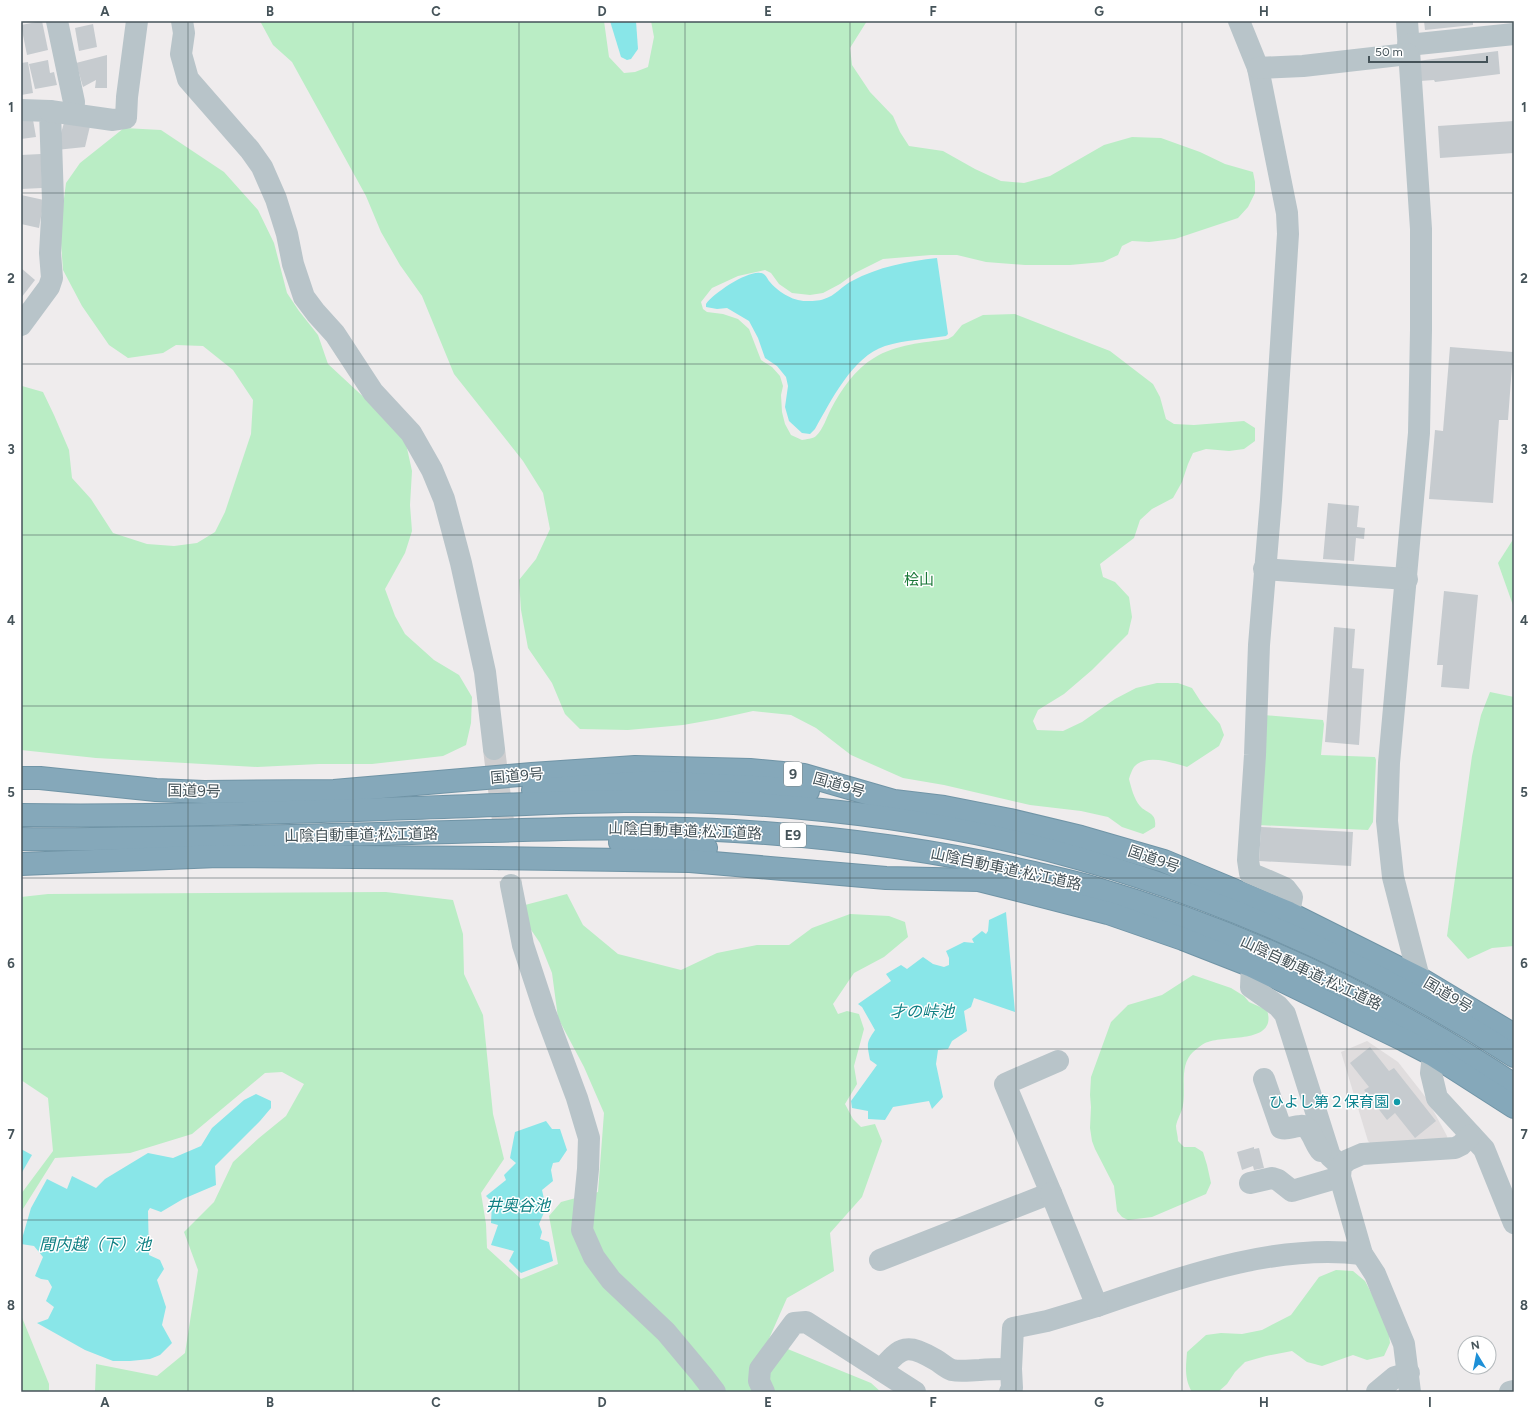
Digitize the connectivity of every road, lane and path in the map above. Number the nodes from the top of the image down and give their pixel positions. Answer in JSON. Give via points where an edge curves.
{"nodes":[{"id":1,"x":57,"y":21,"type":"edge"},
{"id":2,"x":137,"y":21,"type":"edge"},
{"id":3,"x":182,"y":21,"type":"edge"},
{"id":4,"x":1239,"y":21,"type":"edge"},
{"id":5,"x":1407,"y":21,"type":"edge"},
{"id":6,"x":1514,"y":34,"type":"edge"},
{"id":7,"x":1408,"y":50,"type":"junction"},
{"id":8,"x":1258,"y":68,"type":"junction"},
{"id":9,"x":21,"y":110,"type":"edge"},
{"id":10,"x":50,"y":111,"type":"junction"},
{"id":11,"x":73,"y":114,"type":"junction"},
{"id":12,"x":21,"y":325,"type":"edge"},
{"id":13,"x":1264,"y":569,"type":"junction"},
{"id":14,"x":1407,"y":579,"type":"junction"},
{"id":15,"x":494,"y":749,"type":"tunnel mouth"},
{"id":16,"x":21,"y":778,"type":"edge"},
{"id":17,"x":894,"y":801,"type":"junction"},
{"id":18,"x":283,"y":812,"type":"junction"},
{"id":19,"x":21,"y":814,"type":"edge"},
{"id":20,"x":285,"y":836,"type":"junction"},
{"id":21,"x":21,"y":839,"type":"edge"},
{"id":22,"x":21,"y":864,"type":"edge"},
{"id":23,"x":979,"y":880,"type":"junction"},
{"id":24,"x":511,"y":885,"type":"tunnel mouth"},
{"id":25,"x":1289,"y":913,"type":"junction"},
{"id":26,"x":1252,"y":966,"type":"junction"},
{"id":27,"x":1419,"y":978,"type":"junction"},
{"id":28,"x":1514,"y":1035,"type":"edge"},
{"id":29,"x":1433,"y":1055,"type":"junction"},
{"id":30,"x":1514,"y":1056,"type":"edge"},
{"id":31,"x":1058,"y":1061,"type":"dead end"},
{"id":32,"x":1264,"y":1079,"type":"dead end"},
{"id":33,"x":1514,"y":1085,"type":"edge"},
{"id":34,"x":1514,"y":1107,"type":"edge"},
{"id":35,"x":1472,"y":1135,"type":"junction"},
{"id":36,"x":1337,"y":1166,"type":"junction"},
{"id":37,"x":1250,"y":1183,"type":"dead end"},
{"id":38,"x":1051,"y":1193,"type":"junction"},
{"id":39,"x":1514,"y":1223,"type":"edge"},
{"id":40,"x":1362,"y":1254,"type":"junction"},
{"id":41,"x":880,"y":1260,"type":"dead end"},
{"id":42,"x":1097,"y":1306,"type":"junction"},
{"id":43,"x":1011,"y":1369,"type":"junction"},
{"id":44,"x":882,"y":1370,"type":"junction"},
{"id":45,"x":1409,"y":1383,"type":"edge"},
{"id":46,"x":1514,"y":1391,"type":"edge"},
{"id":47,"x":715,"y":1392,"type":"edge"},
{"id":48,"x":764,"y":1392,"type":"edge"},
{"id":49,"x":915,"y":1392,"type":"edge"},
{"id":50,"x":1010,"y":1392,"type":"edge"},
{"id":51,"x":1377,"y":1392,"type":"edge"},
{"id":52,"x":1510,"y":1392,"type":"edge"}],
"edges":[{"from":1,"to":11,"type":"street","via":[[74,102]]},
{"from":2,"to":11,"type":"street","via":[[126,118],[113,120]]},
{"from":3,"to":15,"type":"street","via":[[184,33],[181,54],[188,79],[262,167],[276,199],[304,297],[335,334],[373,392],[411,433],[432,470],[444,500],[485,672]]},
{"from":4,"to":8,"type":"street"},
{"from":5,"to":7,"type":"street"},
{"from":6,"to":7,"type":"street"},
{"from":7,"to":8,"type":"street","via":[[1303,66]]},
{"from":7,"to":14,"type":"street","via":[[1421,229],[1421,330],[1419,433]]},
{"from":8,"to":13,"type":"street","via":[[1287,213],[1288,234],[1271,500]]},
{"from":9,"to":10,"type":"street"},
{"from":10,"to":11,"type":"street"},
{"from":10,"to":12,"type":"street","via":[[52,278],[49,287]]},
{"from":13,"to":14,"type":"street"},
{"from":13,"to":25,"type":"street","via":[[1248,860],[1250,873],[1285,888],[1292,897]]},
{"from":14,"to":27,"type":"street","via":[[1389,763],[1388,821],[1393,877]]},
{"from":16,"to":17,"type":"highway","name":"国道9号","number":"9","via":[[156,790],[327,791],[635,768],[750,770],[804,775]]},
{"from":17,"to":18,"type":"highway","via":[[792,789],[650,782],[510,791]]},
{"from":17,"to":25,"type":"highway","name":"国道9号","number":"9","via":[[944,807],[1081,837],[1164,861]]},
{"from":18,"to":19,"type":"highway","name":"山陰自動車道;松江道路","number":"E9"},
{"from":18,"to":30,"type":"highway","name":"山陰自動車道;松江道路","number":"E9","via":[[630,801],[730,802],[826,810],[915,822],[996,838],[1094,863],[1183,892],[1262,923],[1412,994]]},
{"from":20,"to":21,"type":"highway","name":"山陰自動車道;松江道路","number":"E9"},
{"from":20,"to":23,"type":"highway","via":[[621,842],[808,857]]},
{"from":20,"to":33,"type":"highway","name":"山陰自動車道;松江道路","number":"E9","via":[[632,828],[731,830],[825,837],[913,849],[1001,866],[1091,887],[1176,914],[1253,945],[1403,1017]]},
{"from":22,"to":23,"type":"highway","via":[[218,856],[690,861],[886,878]]},
{"from":23,"to":26,"type":"highway","via":[[1108,913]]},
{"from":24,"to":47,"type":"street","via":[[523,945],[577,1098],[588,1138],[588,1169],[582,1230],[594,1257],[611,1280],[666,1332]]},
{"from":25,"to":27,"type":"highway","name":"国道9号","number":"9"},
{"from":26,"to":29,"type":"highway"},
{"from":26,"to":36,"type":"street","via":[[1251,987],[1285,1014]]},
{"from":27,"to":28,"type":"highway","name":"国道9号","number":"9"},
{"from":29,"to":34,"type":"highway"},
{"from":29,"to":35,"type":"street","via":[[1431,1073],[1437,1098]]},
{"from":31,"to":38,"type":"street","via":[[1005,1084]]},
{"from":32,"to":36,"type":"street","via":[[1281,1128],[1308,1128],[1320,1150]]},
{"from":35,"to":36,"type":"street","via":[[1455,1148],[1362,1154]]},
{"from":35,"to":39,"type":"street","via":[[1484,1149]]},
{"from":36,"to":37,"type":"street","via":[[1292,1191],[1272,1178]]},
{"from":36,"to":40,"type":"street"},
{"from":38,"to":41,"type":"street"},
{"from":38,"to":42,"type":"street"},
{"from":40,"to":42,"type":"street","via":[[1334,1252],[1287,1255],[1228,1265]]},
{"from":40,"to":45,"type":"street","via":[[1375,1274],[1404,1344]]},
{"from":42,"to":43,"type":"street","via":[[1013,1328]]},
{"from":43,"to":44,"type":"street","via":[[951,1370],[927,1355],[905,1349],[894,1355]]},
{"from":43,"to":50,"type":"street"},
{"from":44,"to":48,"type":"street","via":[[806,1322],[794,1322],[760,1369],[759,1381]]},
{"from":44,"to":49,"type":"street"},
{"from":45,"to":51,"type":"street","via":[[1395,1377]]},
{"from":46,"to":52,"type":"street"}]}
